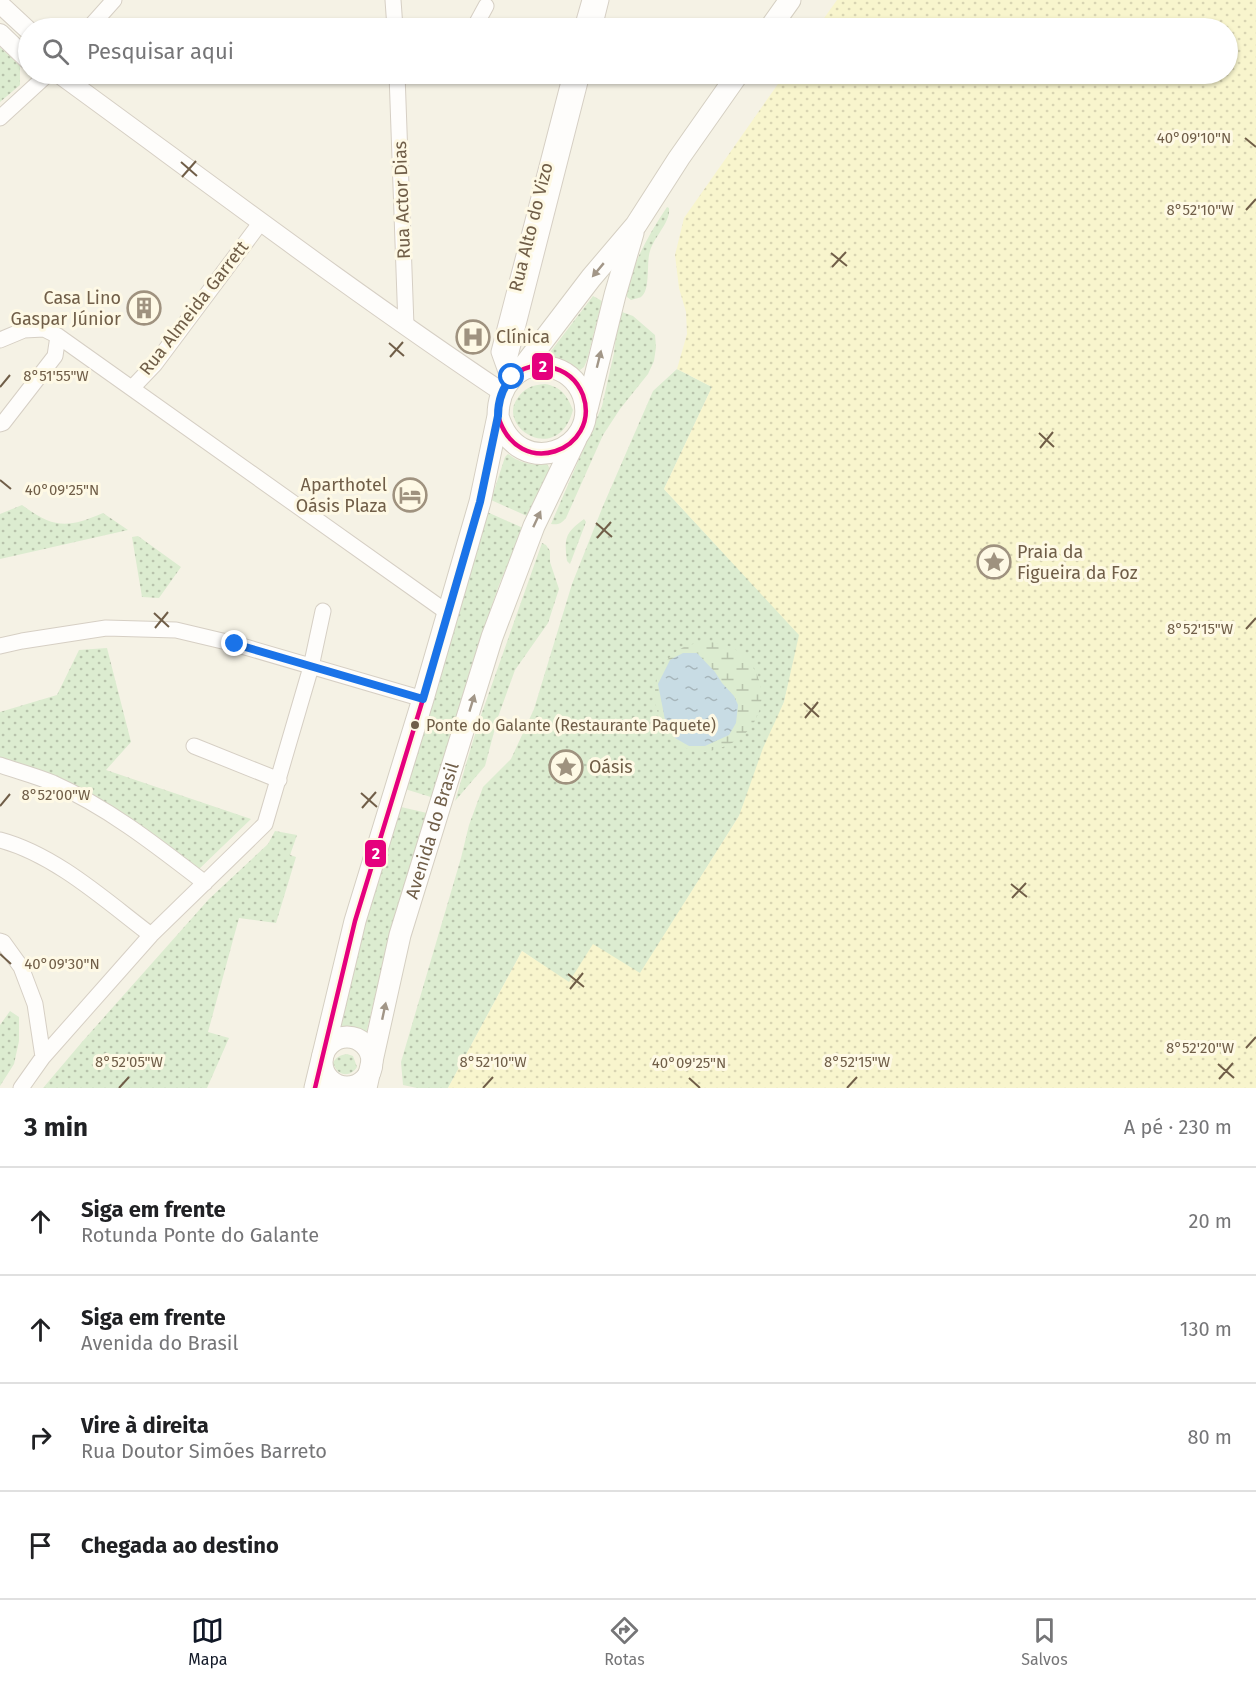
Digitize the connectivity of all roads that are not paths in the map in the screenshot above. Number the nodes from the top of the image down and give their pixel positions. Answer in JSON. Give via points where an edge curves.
{"nodes":[{"id":1,"x":114,"y":0,"type":"edge"},
{"id":2,"x":393,"y":0,"type":"edge"},
{"id":3,"x":590,"y":0,"type":"edge"},
{"id":4,"x":601,"y":0,"type":"edge"},
{"id":5,"x":790,"y":0,"type":"edge"},
{"id":6,"x":0,"y":4,"type":"edge"},
{"id":7,"x":486,"y":6,"type":"dead end"},
{"id":8,"x":98,"y":18,"type":"edge"},
{"id":9,"x":394,"y":18,"type":"edge"},
{"id":10,"x":479,"y":18,"type":"edge"},
{"id":11,"x":585,"y":18,"type":"edge"},
{"id":12,"x":596,"y":18,"type":"edge"},
{"id":13,"x":777,"y":18,"type":"edge"},
{"id":14,"x":18,"y":21,"type":"edge"},
{"id":15,"x":0,"y":33,"type":"edge"},
{"id":16,"x":18,"y":50,"type":"edge"},
{"id":17,"x":37,"y":84,"type":"edge"},
{"id":18,"x":73,"y":84,"type":"edge"},
{"id":19,"x":397,"y":84,"type":"edge"},
{"id":20,"x":568,"y":84,"type":"edge"},
{"id":21,"x":579,"y":84,"type":"edge"},
{"id":22,"x":731,"y":84,"type":"edge"},
{"id":23,"x":0,"y":118,"type":"edge"},
{"id":24,"x":261,"y":222,"type":"junction"},
{"id":25,"x":636,"y":225,"type":"junction"},
{"id":26,"x":406,"y":326,"type":"junction"},
{"id":27,"x":58,"y":336,"type":"junction"},
{"id":28,"x":0,"y":340,"type":"edge"},
{"id":29,"x":511,"y":380,"type":"junction"},
{"id":30,"x":132,"y":388,"type":"junction"},
{"id":31,"x":498,"y":416,"type":"junction"},
{"id":32,"x":0,"y":424,"type":"edge"},
{"id":33,"x":582,"y":424,"type":"junction"},
{"id":34,"x":323,"y":611,"type":"dead end"},
{"id":35,"x":448,"y":613,"type":"junction"},
{"id":36,"x":0,"y":646,"type":"edge"},
{"id":37,"x":311,"y":667,"type":"junction"},
{"id":38,"x":423,"y":699,"type":"junction"},
{"id":39,"x":194,"y":746,"type":"dead end"},
{"id":40,"x":0,"y":765,"type":"edge"},
{"id":41,"x":279,"y":780,"type":"junction"},
{"id":42,"x":0,"y":840,"type":"edge"},
{"id":43,"x":205,"y":883,"type":"junction"},
{"id":44,"x":151,"y":935,"type":"junction"},
{"id":45,"x":0,"y":941,"type":"edge"},
{"id":46,"x":323,"y":1056,"type":"junction"},
{"id":47,"x":44,"y":1058,"type":"junction"},
{"id":48,"x":369,"y":1078,"type":"edge"},
{"id":49,"x":21,"y":1088,"type":"edge"},
{"id":50,"x":315,"y":1088,"type":"edge"}],
"edges":[{"from":1,"to":8,"type":"street"},
{"from":2,"to":9,"type":"street"},
{"from":3,"to":11,"type":"street"},
{"from":4,"to":12,"type":"street"},
{"from":5,"to":13,"type":"main road"},
{"from":6,"to":14,"type":"street"},
{"from":7,"to":10,"type":"street"},
{"from":15,"to":16,"type":"street"},
{"from":17,"to":23,"type":"street"},
{"from":18,"to":24,"type":"street"},
{"from":19,"to":26,"type":"street","name":"Rua Actor Dias"},
{"from":20,"to":29,"type":"street","name":"Rua Alto do Vizo","via":[[499,352]]},
{"from":21,"to":29,"type":"street","via":[[510,356]]},
{"from":22,"to":25,"type":"main road"},
{"from":24,"to":26,"type":"street"},
{"from":24,"to":30,"type":"street","name":"Rua Almeida Garrett"},
{"from":25,"to":29,"type":"main road","one_way":true},
{"from":33,"to":25,"type":"main road","name":"Avenida do Brasil","one_way":true},
{"from":26,"to":29,"type":"street"},
{"from":27,"to":28,"type":"street","name":"Rua Almeida Garrett","via":[[44,329],[24,330]]},
{"from":27,"to":30,"type":"street","name":"Rua Almeida Garrett"},
{"from":27,"to":32,"type":"street","via":[[55,356]]},
{"from":29,"to":31,"type":"main road","via":[[498,403]]},
{"from":29,"to":33,"type":"main road","via":[[533,367],[560,370],[580,388],[585,402]]},
{"from":30,"to":35,"type":"street"},
{"from":31,"to":33,"type":"main road","via":[[510,440],[533,453],[559,450],[570,443]]},
{"from":31,"to":35,"type":"main road","via":[[480,502]]},
{"from":48,"to":33,"type":"main road","name":"Avenida do Brasil","one_way":true,"via":[[400,935],[492,637],[534,526]]},
{"from":34,"to":37,"type":"street"},
{"from":35,"to":38,"type":"main road"},
{"from":36,"to":37,"type":"street","via":[[106,628],[176,630]]},
{"from":37,"to":38,"type":"street"},
{"from":37,"to":41,"type":"street"},
{"from":38,"to":46,"type":"main road","via":[[355,921]]},
{"from":39,"to":41,"type":"street"},
{"from":40,"to":43,"type":"street","via":[[53,783],[94,805]]},
{"from":41,"to":43,"type":"street","via":[[265,824]]},
{"from":42,"to":44,"type":"street","via":[[16,844],[70,873]]},
{"from":43,"to":44,"type":"street"},
{"from":44,"to":47,"type":"street"},
{"from":45,"to":47,"type":"street","via":[[21,967],[28,985]]},
{"from":46,"to":48,"type":"main road","via":[[324,1070],[335,1083],[351,1086]]},
{"from":46,"to":48,"type":"main road","via":[[336,1040],[350,1037],[363,1043],[372,1059]]},
{"from":46,"to":50,"type":"main road"},
{"from":47,"to":49,"type":"street"}]}
